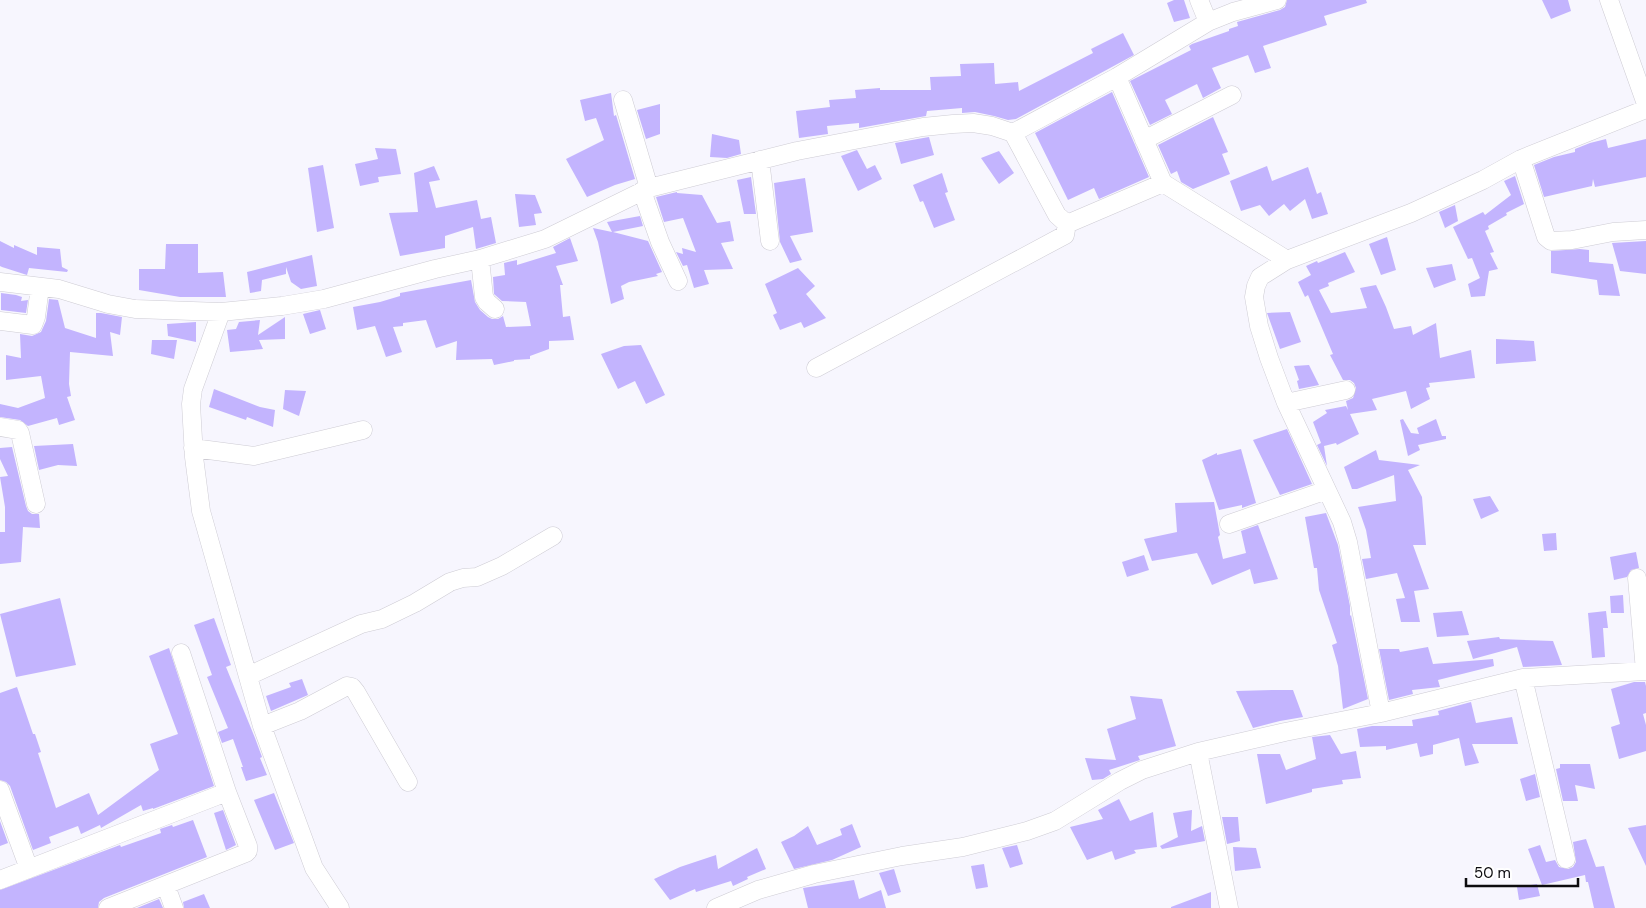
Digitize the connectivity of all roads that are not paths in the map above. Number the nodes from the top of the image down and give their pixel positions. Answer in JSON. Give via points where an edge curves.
{"nodes":[{"id":1,"x":1199,"y":0,"type":"edge"},
{"id":2,"x":1277,"y":0,"type":"edge"},
{"id":3,"x":1609,"y":0,"type":"edge"},
{"id":4,"x":1208,"y":22,"type":"junction"},
{"id":5,"x":1118,"y":76,"type":"junction"},
{"id":6,"x":1232,"y":94,"type":"dead end"},
{"id":7,"x":623,"y":100,"type":"dead end"},
{"id":8,"x":1646,"y":104,"type":"edge"},
{"id":9,"x":1646,"y":109,"type":"edge"},
{"id":10,"x":1013,"y":132,"type":"junction"},
{"id":11,"x":1144,"y":140,"type":"junction"},
{"id":12,"x":1521,"y":159,"type":"junction"},
{"id":13,"x":760,"y":160,"type":"junction"},
{"id":14,"x":1163,"y":183,"type":"junction"},
{"id":15,"x":645,"y":189,"type":"junction"},
{"id":16,"x":1068,"y":224,"type":"junction"},
{"id":17,"x":1646,"y":230,"type":"edge"},
{"id":18,"x":770,"y":241,"type":"dead end"},
{"id":19,"x":480,"y":259,"type":"junction"},
{"id":20,"x":1287,"y":260,"type":"junction"},
{"id":21,"x":678,"y":281,"type":"dead end"},
{"id":22,"x":0,"y":282,"type":"edge"},
{"id":23,"x":40,"y":287,"type":"junction"},
{"id":24,"x":495,"y":309,"type":"dead end"},
{"id":25,"x":221,"y":312,"type":"junction"},
{"id":26,"x":0,"y":321,"type":"edge"},
{"id":27,"x":816,"y":368,"type":"dead end"},
{"id":28,"x":1346,"y":390,"type":"dead end"},
{"id":29,"x":1286,"y":403,"type":"junction"},
{"id":30,"x":0,"y":427,"type":"edge"},
{"id":31,"x":363,"y":430,"type":"dead end"},
{"id":32,"x":193,"y":448,"type":"junction"},
{"id":33,"x":1328,"y":490,"type":"junction"},
{"id":34,"x":36,"y":504,"type":"dead end"},
{"id":35,"x":1229,"y":524,"type":"dead end"},
{"id":36,"x":553,"y":536,"type":"dead end"},
{"id":37,"x":1637,"y":578,"type":"dead end"},
{"id":38,"x":181,"y":652,"type":"dead end"},
{"id":39,"x":1645,"y":671,"type":"edge"},
{"id":40,"x":248,"y":676,"type":"junction"},
{"id":41,"x":1523,"y":678,"type":"junction"},
{"id":42,"x":1381,"y":713,"type":"junction"},
{"id":43,"x":262,"y":726,"type":"junction"},
{"id":44,"x":1198,"y":752,"type":"junction"},
{"id":45,"x":408,"y":782,"type":"dead end"},
{"id":46,"x":0,"y":790,"type":"edge"},
{"id":47,"x":227,"y":792,"type":"junction"},
{"id":48,"x":1566,"y":859,"type":"dead end"},
{"id":49,"x":29,"y":869,"type":"junction"},
{"id":50,"x":0,"y":880,"type":"edge"},
{"id":51,"x":166,"y":886,"type":"junction"},
{"id":52,"x":108,"y":908,"type":"edge"},
{"id":53,"x":174,"y":908,"type":"edge"},
{"id":54,"x":340,"y":908,"type":"edge"},
{"id":55,"x":716,"y":908,"type":"edge"},
{"id":56,"x":1229,"y":908,"type":"edge"}],
"edges":[{"from":1,"to":4,"type":"street"},
{"from":2,"to":4,"type":"street"},
{"from":3,"to":8,"type":"street"},
{"from":4,"to":5,"type":"street"},
{"from":5,"to":10,"type":"street"},
{"from":5,"to":11,"type":"street"},
{"from":6,"to":11,"type":"street"},
{"from":7,"to":15,"type":"street"},
{"from":9,"to":12,"type":"street"},
{"from":10,"to":13,"type":"street","via":[[973,123],[924,127]]},
{"from":10,"to":16,"type":"street","via":[[1057,214]]},
{"from":11,"to":14,"type":"street"},
{"from":12,"to":17,"type":"street","via":[[1546,237],[1551,241]]},
{"from":12,"to":20,"type":"street","via":[[1411,213]]},
{"from":13,"to":15,"type":"street"},
{"from":13,"to":18,"type":"street"},
{"from":14,"to":16,"type":"street"},
{"from":14,"to":20,"type":"street"},
{"from":15,"to":19,"type":"street","via":[[545,239]]},
{"from":15,"to":21,"type":"street","via":[[660,242]]},
{"from":16,"to":27,"type":"street","via":[[1065,235]]},
{"from":19,"to":24,"type":"street","via":[[484,297]]},
{"from":19,"to":25,"type":"street","via":[[324,299]]},
{"from":20,"to":29,"type":"street","via":[[1260,277],[1254,297],[1259,326]]},
{"from":22,"to":23,"type":"street"},
{"from":23,"to":25,"type":"street","via":[[135,309]]},
{"from":23,"to":26,"type":"street","via":[[33,325]]},
{"from":25,"to":32,"type":"street","via":[[193,389]]},
{"from":28,"to":29,"type":"street"},
{"from":29,"to":33,"type":"street"},
{"from":30,"to":34,"type":"street","via":[[20,433]]},
{"from":31,"to":32,"type":"street","via":[[254,456]]},
{"from":32,"to":40,"type":"street","via":[[201,511]]},
{"from":33,"to":35,"type":"street"},
{"from":33,"to":42,"type":"street","via":[[1348,542]]},
{"from":36,"to":40,"type":"street","via":[[502,566],[477,577],[450,582],[382,620],[361,624]]},
{"from":37,"to":39,"type":"street"},
{"from":38,"to":47,"type":"street"},
{"from":39,"to":41,"type":"street"},
{"from":40,"to":43,"type":"street"},
{"from":41,"to":42,"type":"street"},
{"from":41,"to":48,"type":"street"},
{"from":42,"to":44,"type":"street"},
{"from":43,"to":45,"type":"street","via":[[347,686],[352,687]]},
{"from":43,"to":54,"type":"street","via":[[314,868]]},
{"from":44,"to":55,"type":"street","via":[[1142,770],[1056,821],[1027,831],[963,847],[814,874],[758,890]]},
{"from":44,"to":56,"type":"street"},
{"from":46,"to":49,"type":"street"},
{"from":47,"to":49,"type":"street"},
{"from":47,"to":51,"type":"street","via":[[248,851]]},
{"from":49,"to":50,"type":"street"},
{"from":51,"to":52,"type":"street"},
{"from":51,"to":53,"type":"street"}]}
